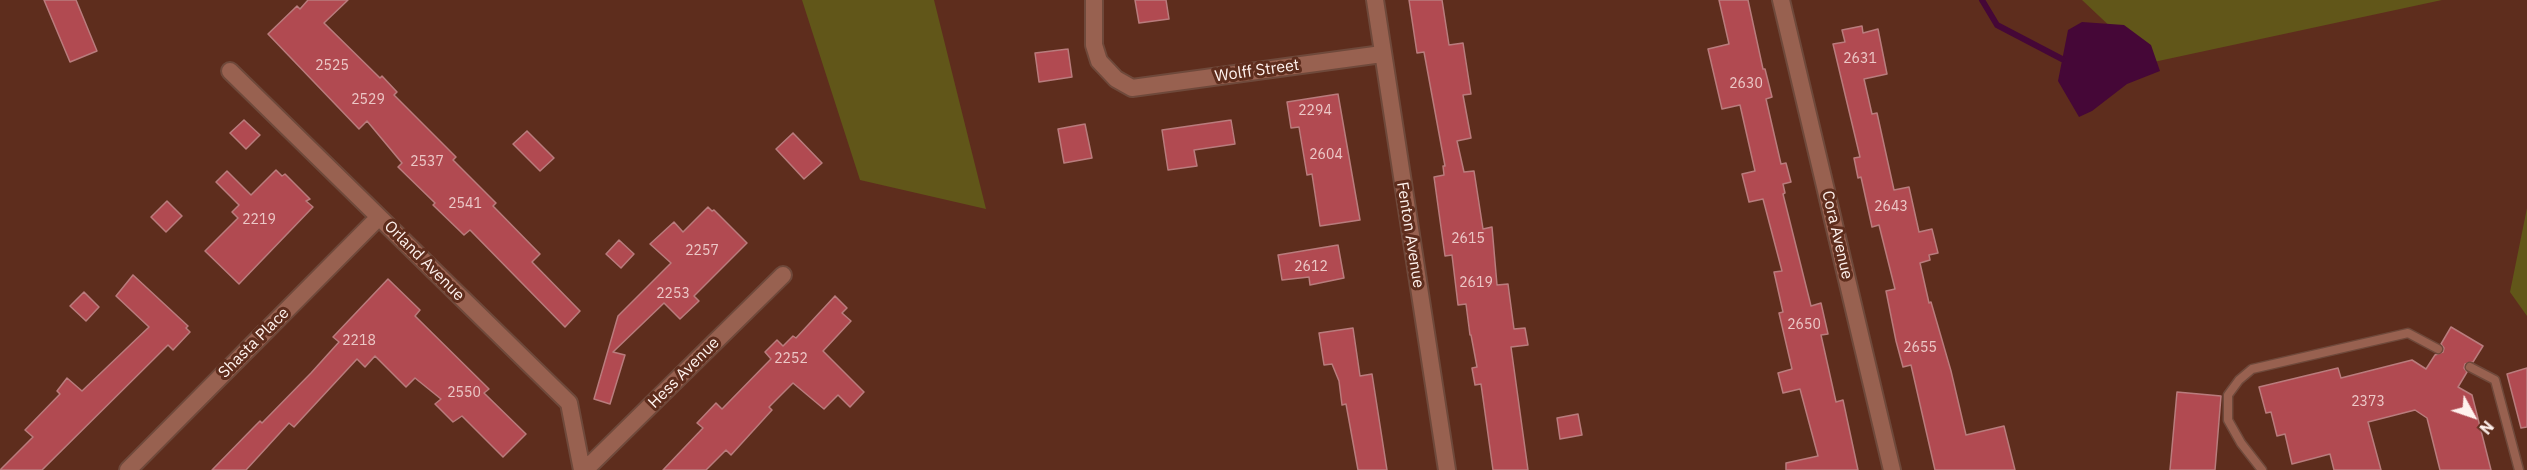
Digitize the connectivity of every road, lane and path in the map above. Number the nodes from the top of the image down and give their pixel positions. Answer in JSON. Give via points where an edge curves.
{"nodes":[{"id":1,"x":1094,"y":0,"type":"edge"},
{"id":2,"x":1375,"y":0,"type":"edge"},
{"id":3,"x":1781,"y":0,"type":"edge"},
{"id":4,"x":1382,"y":54,"type":"junction"},
{"id":5,"x":230,"y":71,"type":"dead end"},
{"id":6,"x":379,"y":217,"type":"junction"},
{"id":7,"x":783,"y":275,"type":"dead end"},
{"id":8,"x":2438,"y":349,"type":"dead end"},
{"id":9,"x":2470,"y":367,"type":"dead end"},
{"id":10,"x":128,"y":470,"type":"edge"},
{"id":11,"x":584,"y":470,"type":"edge"},
{"id":12,"x":1447,"y":470,"type":"edge"},
{"id":13,"x":1892,"y":470,"type":"edge"},
{"id":14,"x":2262,"y":470,"type":"edge"},
{"id":15,"x":2519,"y":470,"type":"edge"}],
"edges":[{"from":1,"to":4,"type":"street","name":"Wolff Street","via":[[1094,45],[1099,61],[1116,79],[1132,88]]},
{"from":2,"to":4,"type":"street","name":"Fenton Avenue"},
{"from":3,"to":13,"type":"street","name":"Cora Avenue"},
{"from":4,"to":12,"type":"street","name":"Fenton Avenue"},
{"from":5,"to":6,"type":"street","name":"Orland Avenue"},
{"from":6,"to":10,"type":"street","name":"Shasta Place"},
{"from":6,"to":11,"type":"street","name":"Orland Avenue","via":[[569,404]]},
{"from":7,"to":11,"type":"street","name":"Hess Avenue"},
{"from":8,"to":14,"type":"lane","via":[[2408,333],[2252,369],[2228,395],[2228,420]]},
{"from":9,"to":15,"type":"lane","via":[[2494,380]]}]}
